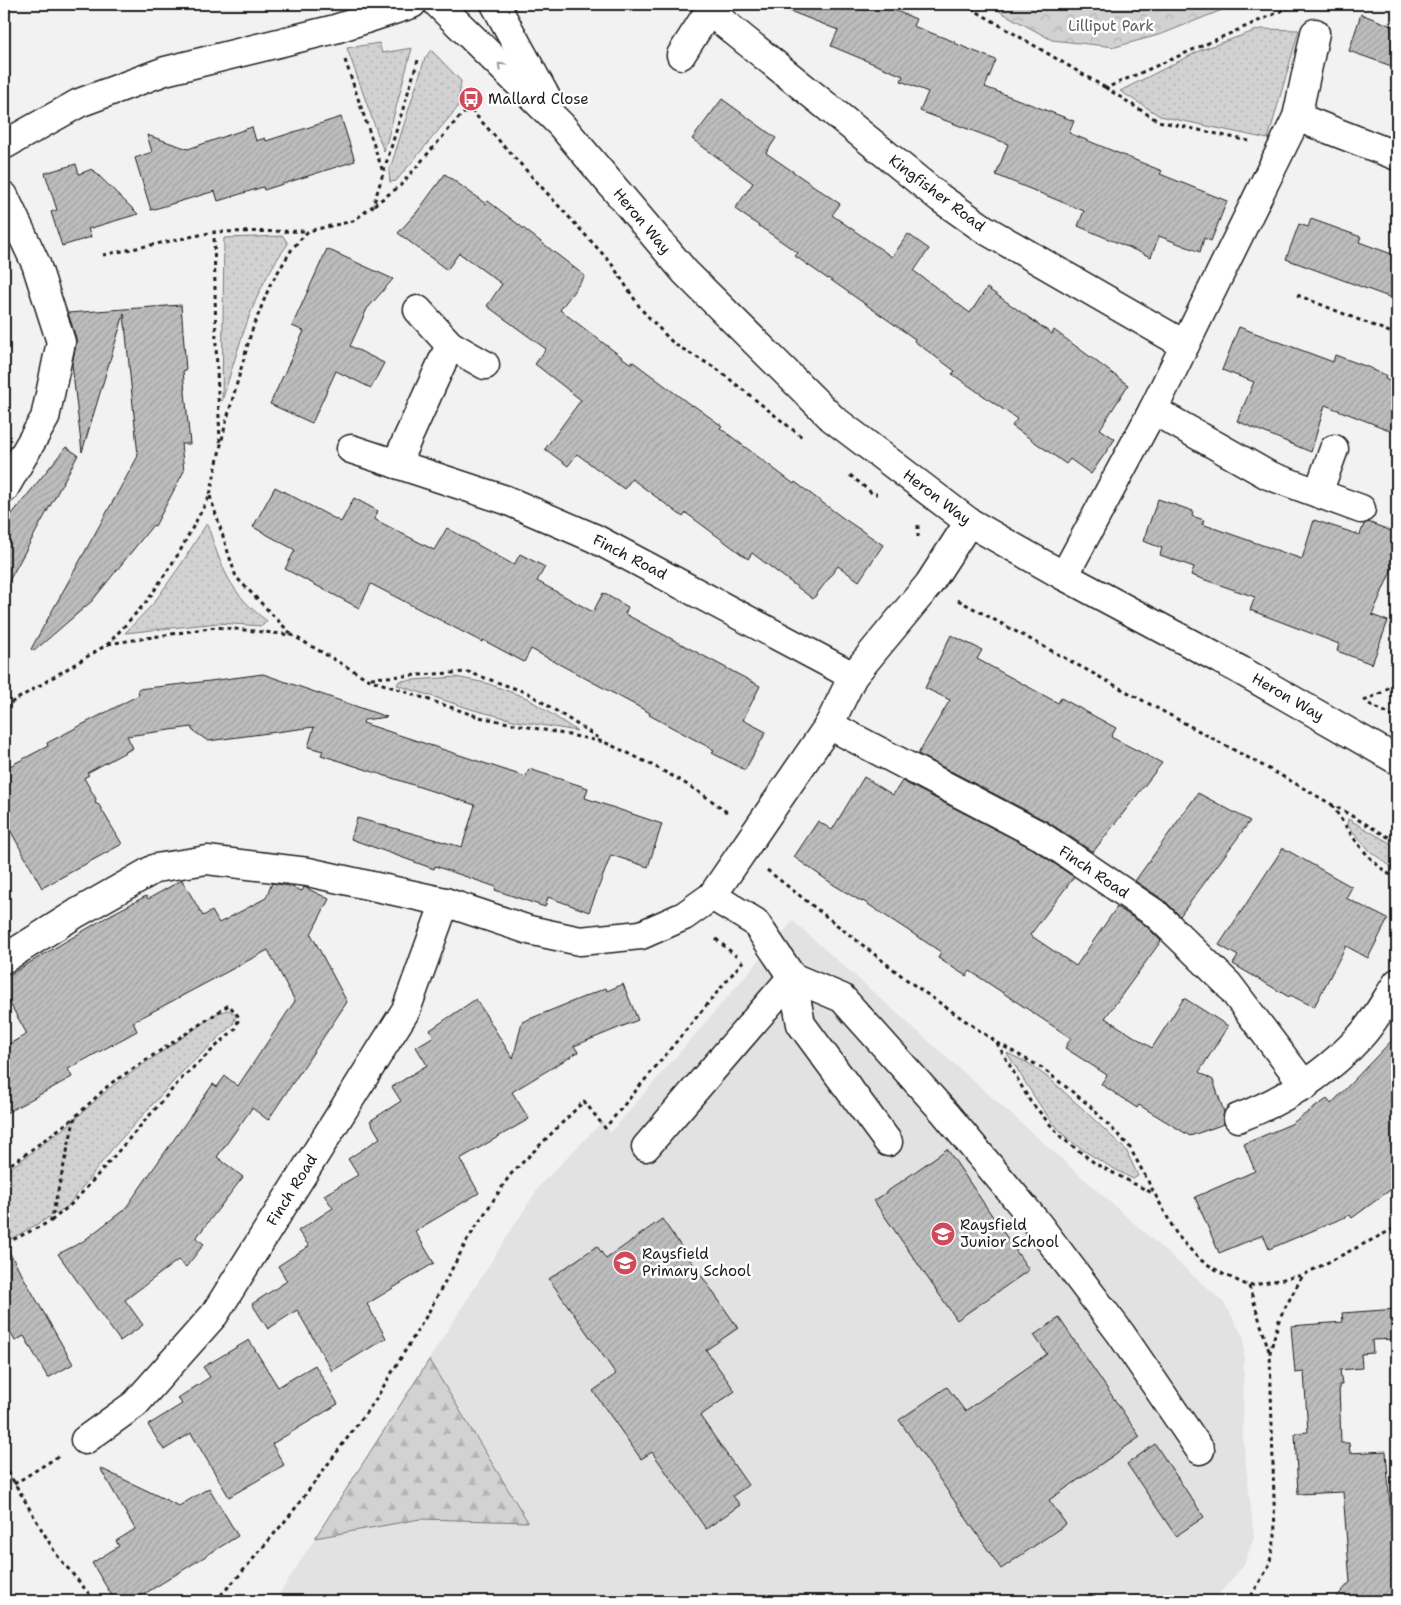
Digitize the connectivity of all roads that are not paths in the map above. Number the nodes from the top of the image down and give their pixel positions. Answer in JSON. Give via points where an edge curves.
{"nodes":[{"id":1,"x":412,"y":4,"type":"edge"},
{"id":2,"x":438,"y":4,"type":"edge"},
{"id":3,"x":495,"y":4,"type":"edge"},
{"id":4,"x":711,"y":8,"type":"edge"},
{"id":5,"x":1315,"y":33,"type":"dead end"},
{"id":6,"x":681,"y":55,"type":"dead end"},
{"id":7,"x":1298,"y":118,"type":"junction"},
{"id":8,"x":561,"y":124,"type":"junction"},
{"id":9,"x":4,"y":145,"type":"edge"},
{"id":10,"x":1397,"y":156,"type":"edge"},
{"id":11,"x":4,"y":196,"type":"edge"},
{"id":12,"x":418,"y":310,"type":"dead end"},
{"id":13,"x":450,"y":345,"type":"junction"},
{"id":14,"x":1186,"y":345,"type":"junction"},
{"id":15,"x":485,"y":365,"type":"dead end"},
{"id":16,"x":1154,"y":410,"type":"junction"},
{"id":17,"x":351,"y":449,"type":"dead end"},
{"id":18,"x":1334,"y":449,"type":"dead end"},
{"id":19,"x":396,"y":464,"type":"junction"},
{"id":20,"x":4,"y":489,"type":"edge"},
{"id":21,"x":1318,"y":493,"type":"junction"},
{"id":22,"x":1361,"y":509,"type":"dead end"},
{"id":23,"x":970,"y":522,"type":"junction"},
{"id":24,"x":1064,"y":576,"type":"junction"},
{"id":25,"x":853,"y":676,"type":"junction"},
{"id":26,"x":829,"y":725,"type":"junction"},
{"id":27,"x":1397,"y":760,"type":"edge"},
{"id":28,"x":712,"y":896,"type":"junction"},
{"id":29,"x":445,"y":902,"type":"junction"},
{"id":30,"x":4,"y":959,"type":"edge"},
{"id":31,"x":792,"y":976,"type":"junction"},
{"id":32,"x":1397,"y":983,"type":"edge"},
{"id":33,"x":1305,"y":1086,"type":"junction"},
{"id":34,"x":1238,"y":1118,"type":"dead end"},
{"id":35,"x":888,"y":1142,"type":"dead end"},
{"id":36,"x":646,"y":1147,"type":"dead end"},
{"id":37,"x":85,"y":1440,"type":"road end"},
{"id":38,"x":1200,"y":1450,"type":"dead end"}],
"edges":[{"from":1,"to":9,"type":"street","via":[[335,28],[165,71],[79,104]]},
{"from":8,"to":2,"type":"street","name":"Heron Way","one_way":true},
{"from":3,"to":8,"type":"street","name":"Heron Way"},
{"from":4,"to":6,"type":"street","name":"Kingfisher Road"},
{"from":4,"to":14,"type":"street","name":"Kingfisher Road","via":[[932,192],[976,224]]},
{"from":5,"to":7,"type":"street"},
{"from":7,"to":10,"type":"street"},
{"from":7,"to":14,"type":"street"},
{"from":8,"to":23,"type":"street","name":"Heron Way","via":[[685,272],[832,418]]},
{"from":11,"to":20,"type":"street","via":[[36,264],[61,342],[45,418]]},
{"from":12,"to":13,"type":"street"},
{"from":13,"to":15,"type":"street"},
{"from":13,"to":19,"type":"street"},
{"from":14,"to":16,"type":"street"},
{"from":16,"to":21,"type":"street","via":[[1268,475]]},
{"from":16,"to":24,"type":"street"},
{"from":17,"to":19,"type":"street","name":"Finch Road"},
{"from":18,"to":21,"type":"street"},
{"from":19,"to":25,"type":"street","name":"Finch Road","via":[[506,500],[594,538]]},
{"from":21,"to":22,"type":"street"},
{"from":23,"to":24,"type":"street","name":"Heron Way"},
{"from":23,"to":25,"type":"street","via":[[928,584]]},
{"from":24,"to":27,"type":"street","name":"Heron Way","via":[[1240,670]]},
{"from":25,"to":26,"type":"street"},
{"from":26,"to":28,"type":"street"},
{"from":26,"to":33,"type":"street","name":"Finch Road","via":[[1041,836],[1156,914],[1228,984]]},
{"from":28,"to":29,"type":"street","via":[[686,914],[641,935],[580,941],[529,930]]},
{"from":28,"to":31,"type":"street","via":[[754,922]]},
{"from":29,"to":30,"type":"street","via":[[308,872],[207,860],[156,868]]},
{"from":29,"to":37,"type":"street","name":"Finch Road","via":[[406,1010],[214,1315],[135,1404]]},
{"from":31,"to":35,"type":"street","via":[[801,1024]]},
{"from":31,"to":36,"type":"street"},
{"from":31,"to":38,"type":"street","via":[[842,998],[945,1113],[1037,1223],[1122,1334]]},
{"from":32,"to":33,"type":"street","via":[[1361,1036]]},
{"from":33,"to":34,"type":"street"}]}
